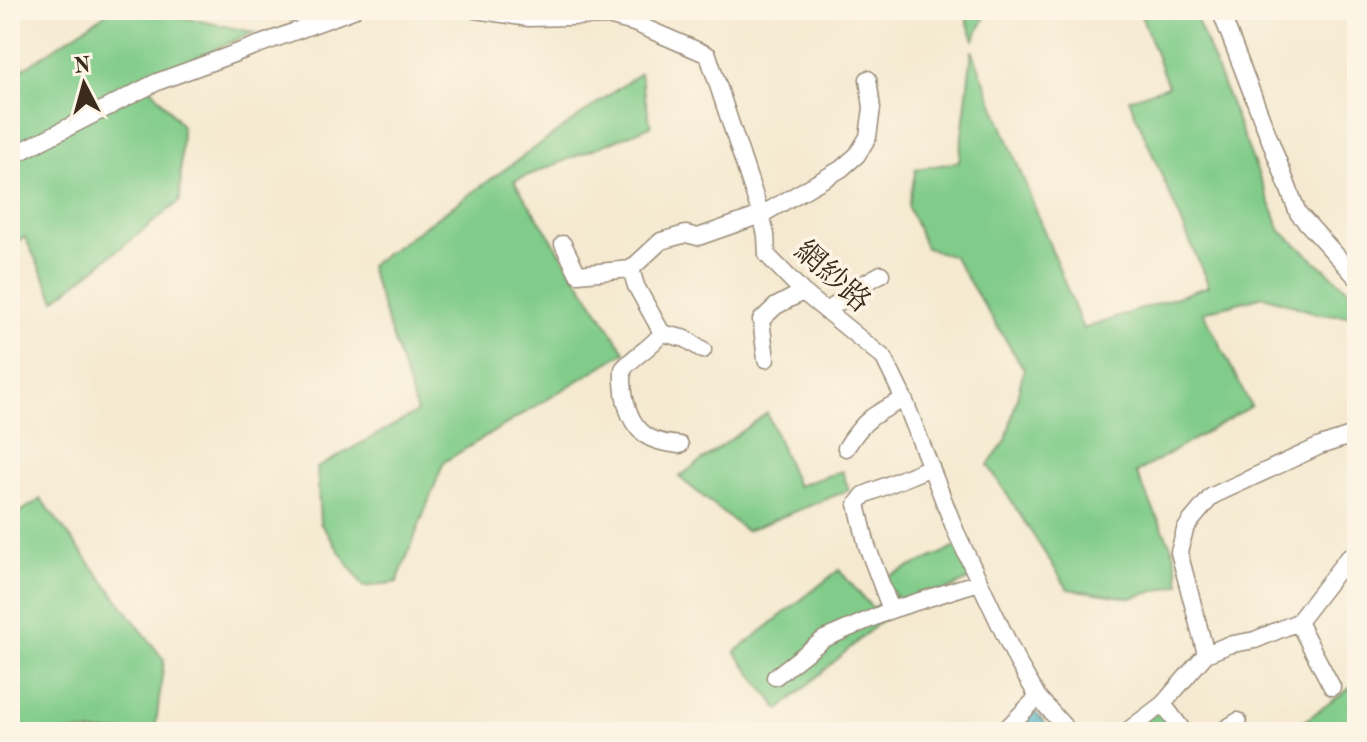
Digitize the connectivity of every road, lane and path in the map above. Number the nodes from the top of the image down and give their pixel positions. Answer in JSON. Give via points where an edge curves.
{"nodes":[{"id":1,"x":353,"y":10,"type":"edge"},
{"id":2,"x":475,"y":10,"type":"edge"},
{"id":3,"x":1220,"y":10,"type":"edge"},
{"id":4,"x":868,"y":79,"type":"dead end"},
{"id":5,"x":10,"y":157,"type":"edge"},
{"id":6,"x":761,"y":215,"type":"junction"},
{"id":7,"x":563,"y":244,"type":"dead end"},
{"id":8,"x":631,"y":269,"type":"junction"},
{"id":9,"x":881,"y":274,"type":"dead end"},
{"id":10,"x":1357,"y":278,"type":"edge"},
{"id":11,"x":803,"y":292,"type":"junction"},
{"id":12,"x":828,"y":311,"type":"junction"},
{"id":13,"x":662,"y":333,"type":"junction"},
{"id":14,"x":703,"y":350,"type":"dead end"},
{"id":15,"x":766,"y":359,"type":"dead end"},
{"id":16,"x":904,"y":399,"type":"junction"},
{"id":17,"x":1357,"y":434,"type":"edge"},
{"id":18,"x":680,"y":445,"type":"dead end"},
{"id":19,"x":846,"y":448,"type":"dead end"},
{"id":20,"x":931,"y":467,"type":"junction"},
{"id":21,"x":1357,"y":551,"type":"edge"},
{"id":22,"x":979,"y":582,"type":"junction"},
{"id":23,"x":891,"y":610,"type":"junction"},
{"id":24,"x":1298,"y":622,"type":"junction"},
{"id":25,"x":1206,"y":654,"type":"junction"},
{"id":26,"x":775,"y":677,"type":"dead end"},
{"id":27,"x":1332,"y":687,"type":"dead end"},
{"id":28,"x":1038,"y":697,"type":"junction"},
{"id":29,"x":1163,"y":704,"type":"junction"},
{"id":30,"x":1238,"y":721,"type":"dead end"},
{"id":31,"x":1003,"y":732,"type":"edge"},
{"id":32,"x":1069,"y":732,"type":"edge"},
{"id":33,"x":1126,"y":732,"type":"edge"},
{"id":34,"x":1184,"y":732,"type":"edge"},
{"id":35,"x":1220,"y":732,"type":"edge"}],
"edges":[{"from":1,"to":5,"type":"street","via":[[157,82]]},
{"from":2,"to":6,"type":"street","name":"網紗路","via":[[529,18],[608,16],[708,55]]},
{"from":3,"to":10,"type":"street","via":[[1298,213]]},
{"from":4,"to":6,"type":"street","via":[[868,137],[857,155]]},
{"from":6,"to":8,"type":"street","via":[[698,237],[686,234],[661,241]]},
{"from":6,"to":11,"type":"street","name":"網紗路","via":[[767,255]]},
{"from":7,"to":8,"type":"street","via":[[578,274]]},
{"from":8,"to":13,"type":"street"},
{"from":9,"to":12,"type":"street"},
{"from":11,"to":12,"type":"street","name":"網紗路"},
{"from":11,"to":15,"type":"street","via":[[761,320]]},
{"from":12,"to":16,"type":"street","name":"網紗路","via":[[884,358]]},
{"from":13,"to":14,"type":"street"},
{"from":13,"to":18,"type":"street","via":[[623,369],[624,393],[630,418],[651,439]]},
{"from":16,"to":19,"type":"street","via":[[860,426]]},
{"from":16,"to":20,"type":"street","name":"網紗路"},
{"from":17,"to":25,"type":"street","via":[[1212,496],[1190,522],[1179,552]]},
{"from":20,"to":22,"type":"street","name":"網紗路"},
{"from":20,"to":23,"type":"street","via":[[864,495],[857,504]]},
{"from":21,"to":24,"type":"street"},
{"from":22,"to":23,"type":"street"},
{"from":22,"to":28,"type":"street","name":"網紗路"},
{"from":23,"to":26,"type":"street","via":[[824,639]]},
{"from":24,"to":25,"type":"street"},
{"from":24,"to":27,"type":"street"},
{"from":25,"to":29,"type":"street"},
{"from":28,"to":31,"type":"street"},
{"from":28,"to":32,"type":"street","name":"網紗路"},
{"from":29,"to":33,"type":"street"},
{"from":29,"to":34,"type":"street"},
{"from":30,"to":35,"type":"street"}]}
